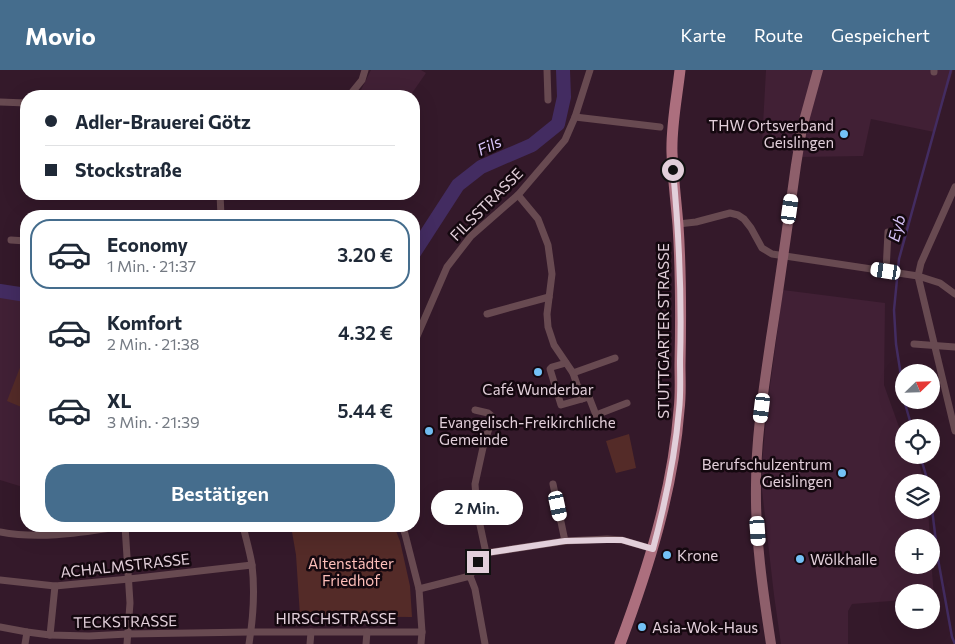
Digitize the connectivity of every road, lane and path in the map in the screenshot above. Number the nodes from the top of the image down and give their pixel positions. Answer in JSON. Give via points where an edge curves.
{"nodes":[{"id":1,"x":365,"y":70,"type":"edge"},
{"id":2,"x":547,"y":70,"type":"edge"},
{"id":3,"x":590,"y":70,"type":"edge"},
{"id":4,"x":680,"y":70,"type":"edge"},
{"id":5,"x":818,"y":70,"type":"edge"},
{"id":6,"x":354,"y":90,"type":"edge"},
{"id":7,"x":548,"y":100,"type":"dead end"},
{"id":8,"x":0,"y":102,"type":"edge"},
{"id":9,"x":20,"y":103,"type":"edge"},
{"id":10,"x":576,"y":118,"type":"junction"},
{"id":11,"x":660,"y":127,"type":"dead end"},
{"id":12,"x":955,"y":188,"type":"edge"},
{"id":13,"x":518,"y":194,"type":"junction"},
{"id":14,"x":678,"y":224,"type":"junction"},
{"id":15,"x":888,"y":232,"type":"dead end"},
{"id":16,"x":11,"y":240,"type":"dead end"},
{"id":17,"x":20,"y":241,"type":"edge"},
{"id":18,"x":783,"y":256,"type":"junction"},
{"id":19,"x":888,"y":272,"type":"junction"},
{"id":20,"x":915,"y":276,"type":"junction"},
{"id":21,"x":955,"y":294,"type":"edge"},
{"id":22,"x":549,"y":297,"type":"junction"},
{"id":23,"x":487,"y":314,"type":"dead end"},
{"id":24,"x":420,"y":329,"type":"edge"},
{"id":25,"x":914,"y":344,"type":"dead end"},
{"id":26,"x":935,"y":345,"type":"junction"},
{"id":27,"x":955,"y":347,"type":"edge"},
{"id":28,"x":615,"y":358,"type":"dead end"},
{"id":29,"x":566,"y":363,"type":"junction"},
{"id":30,"x":573,"y":373,"type":"junction"},
{"id":31,"x":582,"y":399,"type":"junction"},
{"id":32,"x":627,"y":403,"type":"dead end"},
{"id":33,"x":475,"y":410,"type":"dead end"},
{"id":34,"x":955,"y":431,"type":"edge"},
{"id":35,"x":553,"y":484,"type":"dead end"},
{"id":36,"x":0,"y":532,"type":"edge"},
{"id":37,"x":83,"y":532,"type":"edge"},
{"id":38,"x":125,"y":532,"type":"edge"},
{"id":39,"x":244,"y":532,"type":"edge"},
{"id":40,"x":404,"y":532,"type":"edge"},
{"id":41,"x":565,"y":541,"type":"junction"},
{"id":42,"x":653,"y":549,"type":"junction"},
{"id":43,"x":486,"y":553,"type":"junction"},
{"id":44,"x":252,"y":564,"type":"junction"},
{"id":45,"x":470,"y":576,"type":"junction"},
{"id":46,"x":129,"y":579,"type":"junction"},
{"id":47,"x":0,"y":580,"type":"edge"},
{"id":48,"x":55,"y":586,"type":"junction"},
{"id":49,"x":419,"y":589,"type":"junction"},
{"id":50,"x":0,"y":627,"type":"edge"},
{"id":51,"x":27,"y":632,"type":"junction"},
{"id":52,"x":251,"y":632,"type":"junction"},
{"id":53,"x":311,"y":632,"type":"junction"},
{"id":54,"x":367,"y":632,"type":"junction"},
{"id":55,"x":422,"y":632,"type":"junction"},
{"id":56,"x":128,"y":634,"type":"junction"},
{"id":57,"x":50,"y":635,"type":"junction"},
{"id":58,"x":25,"y":644,"type":"edge"},
{"id":59,"x":127,"y":644,"type":"edge"},
{"id":60,"x":249,"y":644,"type":"edge"},
{"id":61,"x":310,"y":644,"type":"edge"},
{"id":62,"x":366,"y":644,"type":"edge"},
{"id":63,"x":421,"y":644,"type":"edge"},
{"id":64,"x":485,"y":644,"type":"edge"},
{"id":65,"x":620,"y":644,"type":"edge"},
{"id":66,"x":771,"y":644,"type":"edge"}],
"edges":[{"from":1,"to":6,"type":"street"},
{"from":2,"to":7,"type":"street"},
{"from":3,"to":10,"type":"street","name":"FILSSTRASSE"},
{"from":4,"to":14,"type":"main road","name":"STUTTGARTER STRASSE","via":[[672,152]]},
{"from":5,"to":18,"type":"main road","via":[[802,128]]},
{"from":8,"to":9,"type":"street"},
{"from":10,"to":11,"type":"street"},
{"from":10,"to":13,"type":"street","name":"FILSSTRASSE","via":[[565,140]]},
{"from":12,"to":20,"type":"street"},
{"from":13,"to":22,"type":"street","via":[[538,219],[548,245],[552,274]]},
{"from":13,"to":24,"type":"street","name":"FILSSTRASSE","via":[[471,236],[447,267]]},
{"from":14,"to":18,"type":"street","via":[[730,213],[738,215],[751,228],[762,248]]},
{"from":14,"to":42,"type":"main road","name":"STUTTGARTER STRASSE","via":[[680,409],[673,459]]},
{"from":15,"to":19,"type":"street"},
{"from":16,"to":17,"type":"street"},
{"from":18,"to":19,"type":"street"},
{"from":18,"to":66,"type":"main road","via":[[761,411],[756,473],[756,515]]},
{"from":19,"to":20,"type":"street"},
{"from":20,"to":21,"type":"street","via":[[940,283]]},
{"from":20,"to":26,"type":"street"},
{"from":22,"to":23,"type":"street"},
{"from":22,"to":29,"type":"street","via":[[548,327],[554,345]]},
{"from":25,"to":26,"type":"street"},
{"from":26,"to":27,"type":"street"},
{"from":26,"to":34,"type":"street"},
{"from":28,"to":30,"type":"street"},
{"from":29,"to":30,"type":"street"},
{"from":29,"to":31,"type":"street","via":[[550,370],[561,405]]},
{"from":30,"to":31,"type":"street"},
{"from":31,"to":32,"type":"street","via":[[589,397],[596,415]]},
{"from":33,"to":43,"type":"street","via":[[492,417],[475,484]]},
{"from":35,"to":41,"type":"street"},
{"from":36,"to":37,"type":"street","via":[[30,536]]},
{"from":38,"to":46,"type":"street"},
{"from":39,"to":44,"type":"street"},
{"from":40,"to":49,"type":"street"},
{"from":41,"to":42,"type":"street","via":[[622,540]]},
{"from":41,"to":43,"type":"street"},
{"from":42,"to":65,"type":"main road","name":"STUTTGARTER STRASSE"},
{"from":43,"to":45,"type":"street"},
{"from":44,"to":46,"type":"street","name":"ACHALMSTRASSE"},
{"from":44,"to":52,"type":"street"},
{"from":45,"to":49,"type":"street"},
{"from":45,"to":64,"type":"street"},
{"from":46,"to":48,"type":"street","name":"ACHALMSTRASSE"},
{"from":46,"to":56,"type":"street"},
{"from":47,"to":48,"type":"street","name":"ACHALMSTRASSE"},
{"from":48,"to":57,"type":"street"},
{"from":49,"to":55,"type":"street"},
{"from":50,"to":51,"type":"street","name":"TECKSTRASSE"},
{"from":51,"to":57,"type":"street","name":"TECKSTRASSE"},
{"from":51,"to":58,"type":"street"},
{"from":52,"to":53,"type":"street","name":"HIRSCHSTRASSE"},
{"from":52,"to":56,"type":"street","name":"TECKSTRASSE"},
{"from":52,"to":60,"type":"street"},
{"from":53,"to":54,"type":"street","name":"HIRSCHSTRASSE"},
{"from":53,"to":61,"type":"street"},
{"from":54,"to":55,"type":"street","name":"HIRSCHSTRASSE"},
{"from":54,"to":62,"type":"street"},
{"from":55,"to":63,"type":"street"},
{"from":56,"to":57,"type":"street","name":"TECKSTRASSE"},
{"from":56,"to":59,"type":"street"}]}
